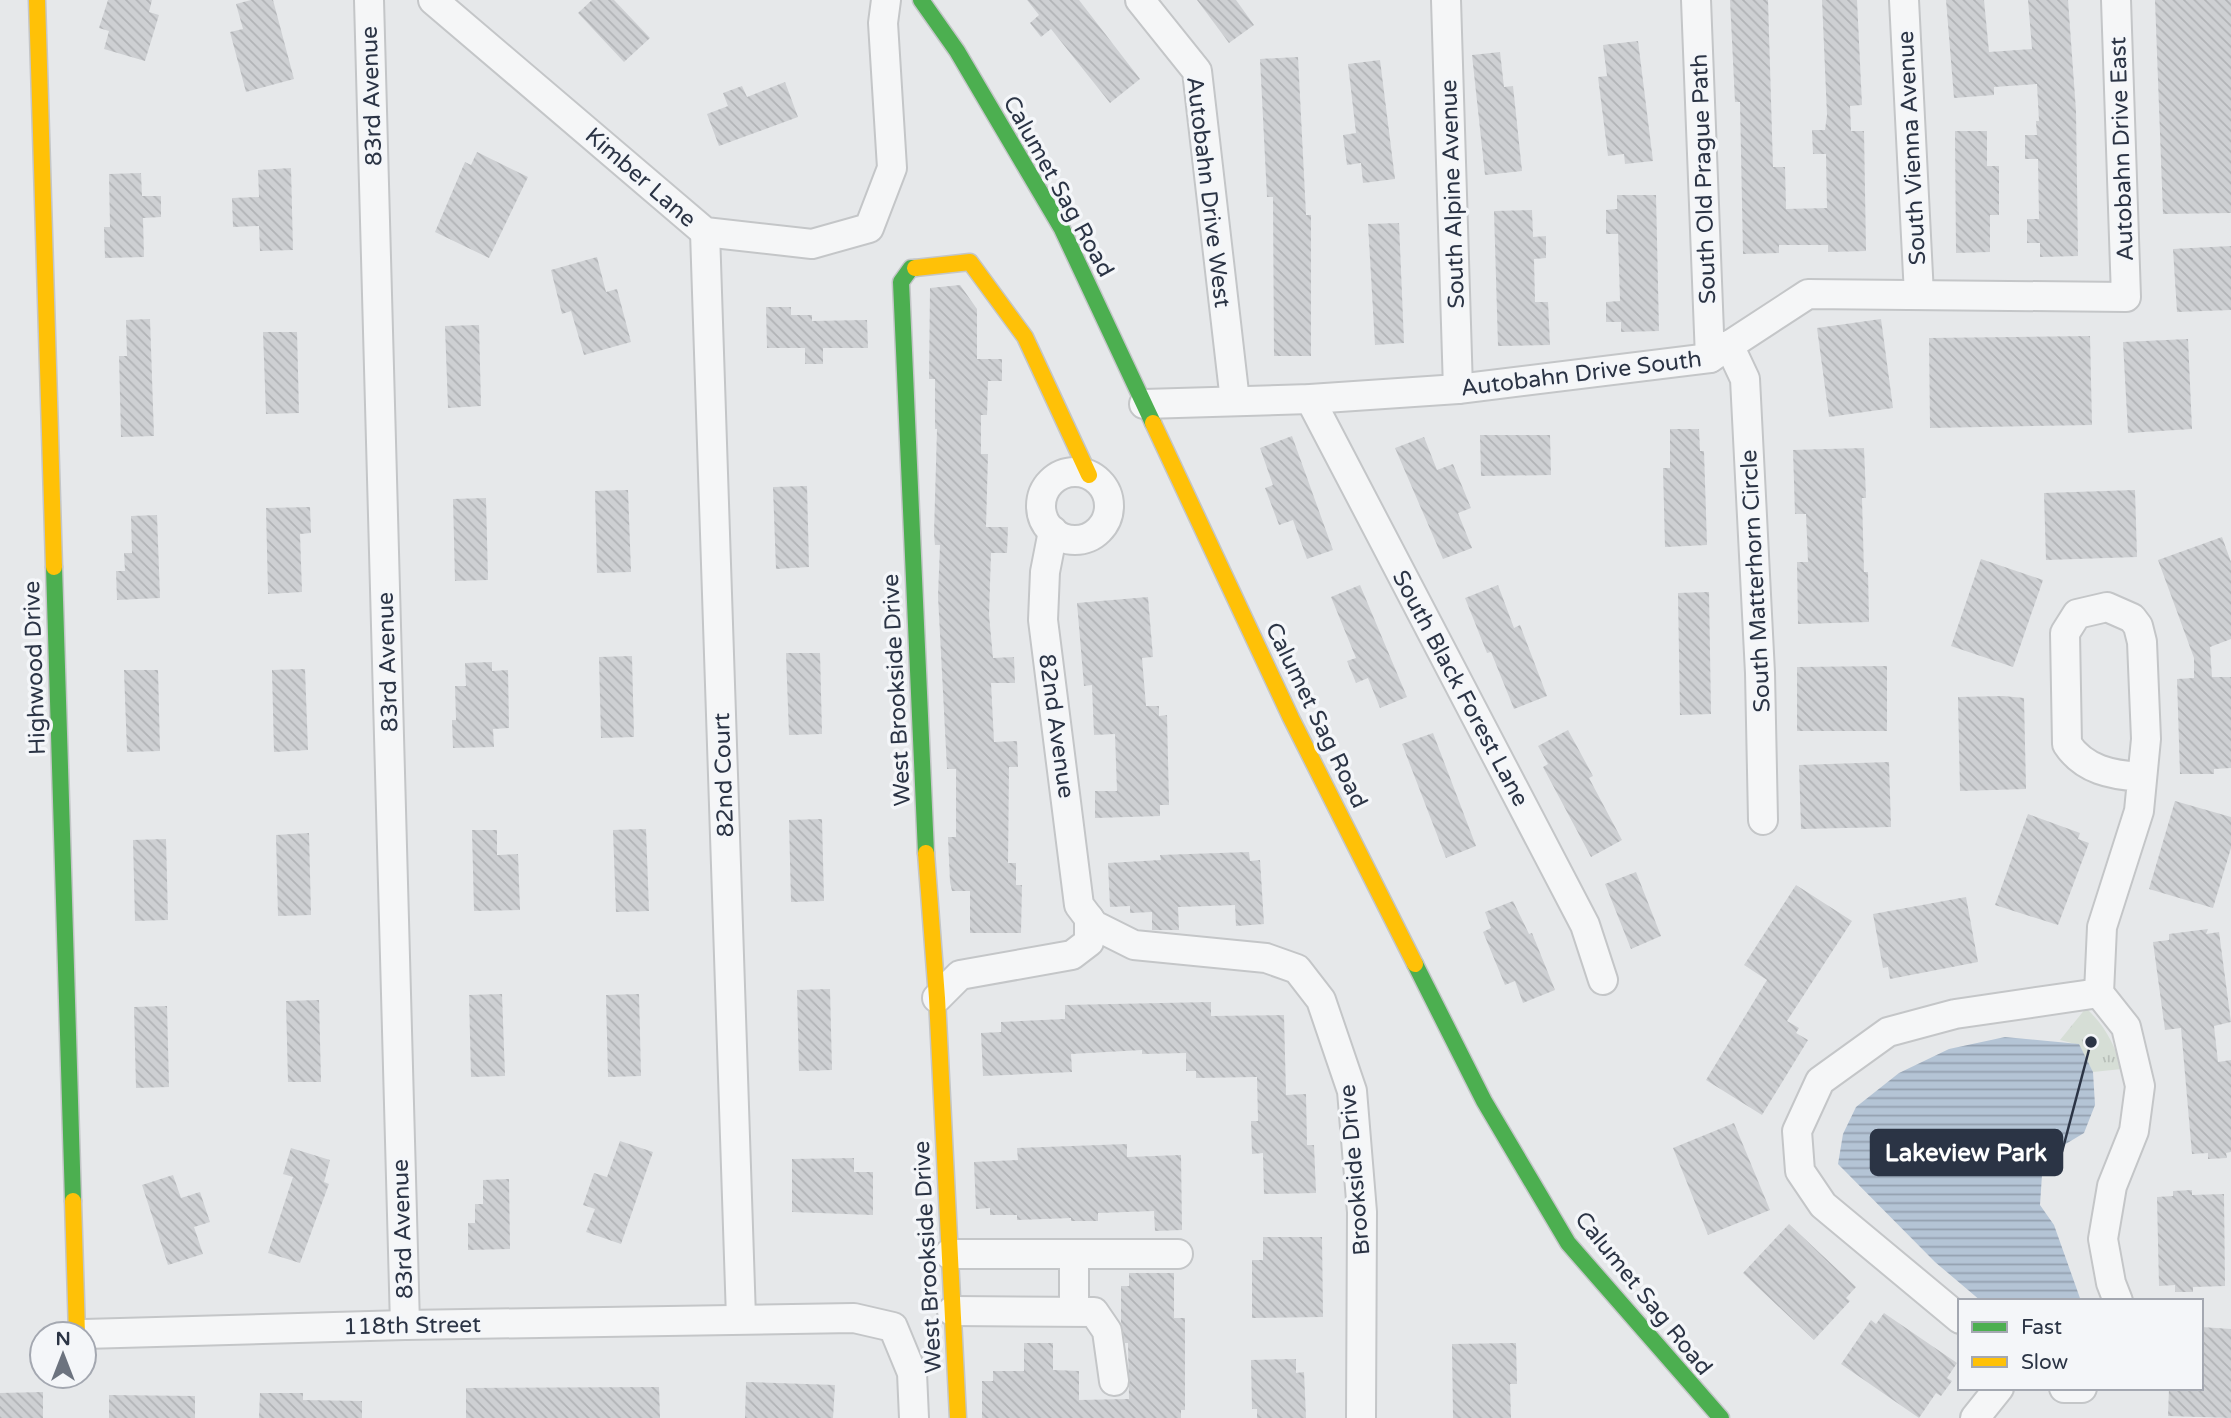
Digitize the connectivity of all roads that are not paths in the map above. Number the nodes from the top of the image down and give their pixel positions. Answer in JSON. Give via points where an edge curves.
{"nodes":[{"id":1,"x":37,"y":0,"type":"edge"},
{"id":2,"x":369,"y":0,"type":"edge"},
{"id":3,"x":433,"y":0,"type":"edge"},
{"id":4,"x":887,"y":0,"type":"edge"},
{"id":5,"x":921,"y":0,"type":"edge"},
{"id":6,"x":1140,"y":0,"type":"edge"},
{"id":7,"x":1446,"y":0,"type":"edge"},
{"id":8,"x":1696,"y":0,"type":"edge"},
{"id":9,"x":1904,"y":0,"type":"edge"},
{"id":10,"x":2116,"y":0,"type":"edge"},
{"id":11,"x":705,"y":232,"type":"junction"},
{"id":12,"x":1919,"y":295,"type":"junction"},
{"id":13,"x":2126,"y":297,"type":"joint"},
{"id":14,"x":1719,"y":352,"type":"junction"},
{"id":15,"x":1458,"y":388,"type":"junction"},
{"id":16,"x":1310,"y":399,"type":"junction"},
{"id":17,"x":1235,"y":401,"type":"junction"},
{"id":18,"x":1144,"y":404,"type":"junction"},
{"id":19,"x":1089,"y":475,"type":"junction"},
{"id":20,"x":1053,"y":531,"type":"junction"},
{"id":21,"x":2141,"y":777,"type":"junction"},
{"id":22,"x":1763,"y":820,"type":"dead end"},
{"id":23,"x":1088,"y":918,"type":"junction"},
{"id":24,"x":1603,"y":980,"type":"dead end"},
{"id":25,"x":2099,"y":993,"type":"junction"},
{"id":26,"x":937,"y":998,"type":"junction"},
{"id":27,"x":948,"y":1254,"type":"junction"},
{"id":28,"x":1178,"y":1254,"type":"dead end"},
{"id":29,"x":1074,"y":1255,"type":"junction"},
{"id":30,"x":2117,"y":1299,"type":"edge"},
{"id":31,"x":1074,"y":1310,"type":"junction"},
{"id":32,"x":952,"y":1311,"type":"junction"},
{"id":33,"x":741,"y":1318,"type":"junction"},
{"id":34,"x":1958,"y":1318,"type":"edge"},
{"id":35,"x":77,"y":1320,"type":"edge"},
{"id":36,"x":405,"y":1325,"type":"junction"},
{"id":37,"x":98,"y":1335,"type":"edge"},
{"id":38,"x":1114,"y":1381,"type":"dead end"},
{"id":39,"x":1997,"y":1390,"type":"edge"},
{"id":40,"x":914,"y":1418,"type":"edge"},
{"id":41,"x":958,"y":1418,"type":"edge"},
{"id":42,"x":1361,"y":1418,"type":"edge"},
{"id":43,"x":1721,"y":1418,"type":"edge"},
{"id":44,"x":1975,"y":1418,"type":"edge"}],
"edges":[{"from":1,"to":35,"type":"street","name":"Highwood Drive"},
{"from":2,"to":36,"type":"street","name":"83rd Avenue"},
{"from":3,"to":11,"type":"street","name":"Kimber Lane"},
{"from":4,"to":11,"type":"street","name":"Kimber Lane","via":[[883,23],[892,168],[869,228],[813,244]]},
{"from":5,"to":18,"type":"street","name":"Calumet Sag Road","via":[[957,51],[1062,229]]},
{"from":6,"to":17,"type":"street","name":"Autobahn Drive West","via":[[1196,71]]},
{"from":7,"to":15,"type":"street","name":"South Alpine Avenue"},
{"from":8,"to":14,"type":"street","name":"South Old Prague Path"},
{"from":9,"to":12,"type":"street","name":"South Vienna Avenue"},
{"from":10,"to":13,"type":"street","name":"Autobahn Drive East"},
{"from":11,"to":33,"type":"street","name":"82nd Court"},
{"from":12,"to":13,"type":"street","name":"Autobahn Drive South"},
{"from":12,"to":14,"type":"street","name":"Autobahn Drive South","via":[[1808,294]]},
{"from":14,"to":15,"type":"street","name":"Autobahn Drive South"},
{"from":14,"to":22,"type":"street","name":"South Matterhorn Circle","via":[[1745,379]]},
{"from":15,"to":16,"type":"street","name":"Autobahn Drive South"},
{"from":16,"to":17,"type":"street","name":"Autobahn Drive South"},
{"from":16,"to":24,"type":"street","name":"South Black Forest Lane","via":[[1585,925]]},
{"from":17,"to":18,"type":"street","name":"Autobahn Drive South"},
{"from":18,"to":43,"type":"street","name":"Calumet Sag Road","via":[[1291,718],[1484,1101],[1568,1243]]},
{"from":19,"to":20,"type":"street","via":[[1061,474],[1052,481],[1043,495],[1041,512]]},
{"from":19,"to":20,"type":"street","via":[[1107,492],[1107,518],[1093,535],[1077,540]]},
{"from":19,"to":26,"type":"street","name":"West Brookside Drive","via":[[1025,337],[970,262],[911,268],[901,282],[930,934]]},
{"from":20,"to":23,"type":"street","name":"82nd Avenue","via":[[1042,620],[1080,905]]},
{"from":21,"to":21,"type":"street","via":[[2146,739],[2143,642],[2138,626],[2115,609],[2084,611],[2065,633],[2067,744],[2085,764],[2108,773]]},
{"from":21,"to":25,"type":"street","via":[[2136,826],[2102,927]]},
{"from":23,"to":26,"type":"street","via":[[1089,942],[1072,956],[960,975]]},
{"from":23,"to":42,"type":"street","name":"Brookside Drive","via":[[1134,945],[1266,958],[1297,969],[1321,1000],[1352,1091],[1362,1212]]},
{"from":25,"to":30,"type":"street","via":[[2126,1027],[2140,1086],[2134,1131],[2112,1186],[2103,1239]]},
{"from":25,"to":34,"type":"street","via":[[1955,1014],[1888,1032],[1820,1081],[1797,1131],[1800,1171],[1823,1206]]},
{"from":26,"to":27,"type":"street","name":"West Brookside Drive"},
{"from":27,"to":29,"type":"street"},
{"from":27,"to":32,"type":"street","name":"West Brookside Drive"},
{"from":28,"to":29,"type":"street"},
{"from":29,"to":31,"type":"street"},
{"from":31,"to":32,"type":"street"},
{"from":31,"to":38,"type":"street","via":[[1094,1312],[1107,1331]]},
{"from":32,"to":41,"type":"street","name":"West Brookside Drive"},
{"from":33,"to":36,"type":"street","name":"118th Street"},
{"from":33,"to":40,"type":"street","via":[[854,1318],[893,1327],[912,1373]]},
{"from":36,"to":37,"type":"street","name":"118th Street"},
{"from":39,"to":44,"type":"street"}]}
